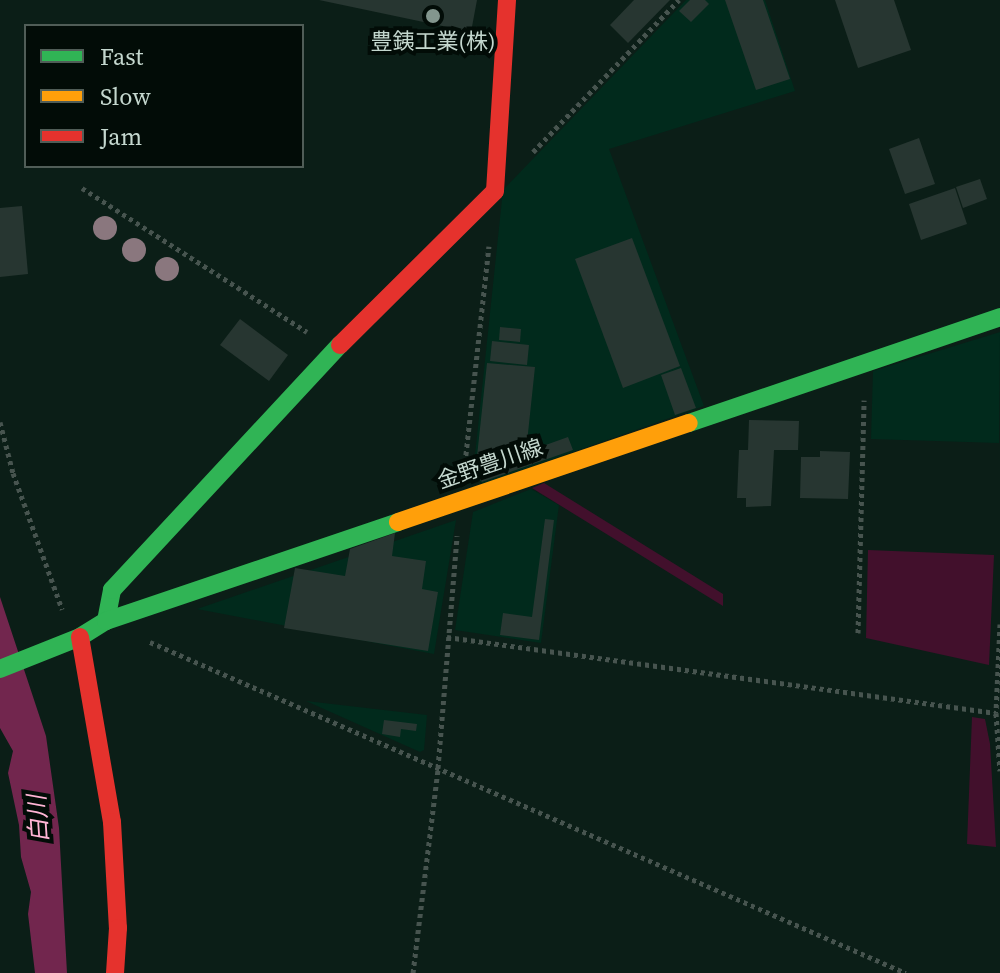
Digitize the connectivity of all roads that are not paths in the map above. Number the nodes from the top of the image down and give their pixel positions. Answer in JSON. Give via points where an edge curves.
{"nodes":[{"id":1,"x":507,"y":0,"type":"edge"},
{"id":2,"x":1000,"y":317,"type":"edge"},
{"id":3,"x":106,"y":621,"type":"junction"},
{"id":4,"x":80,"y":637,"type":"junction"},
{"id":5,"x":0,"y":669,"type":"edge"},
{"id":6,"x":115,"y":973,"type":"edge"}],
"edges":[{"from":1,"to":3,"type":"street","via":[[495,191],[335,350],[112,590]]},
{"from":2,"to":3,"type":"street","name":"金野豊川線"},
{"from":3,"to":4,"type":"street","name":"金野豊川線"},
{"from":4,"to":5,"type":"street","name":"金野豊川線"},
{"from":4,"to":6,"type":"street","via":[[112,822]]}]}
